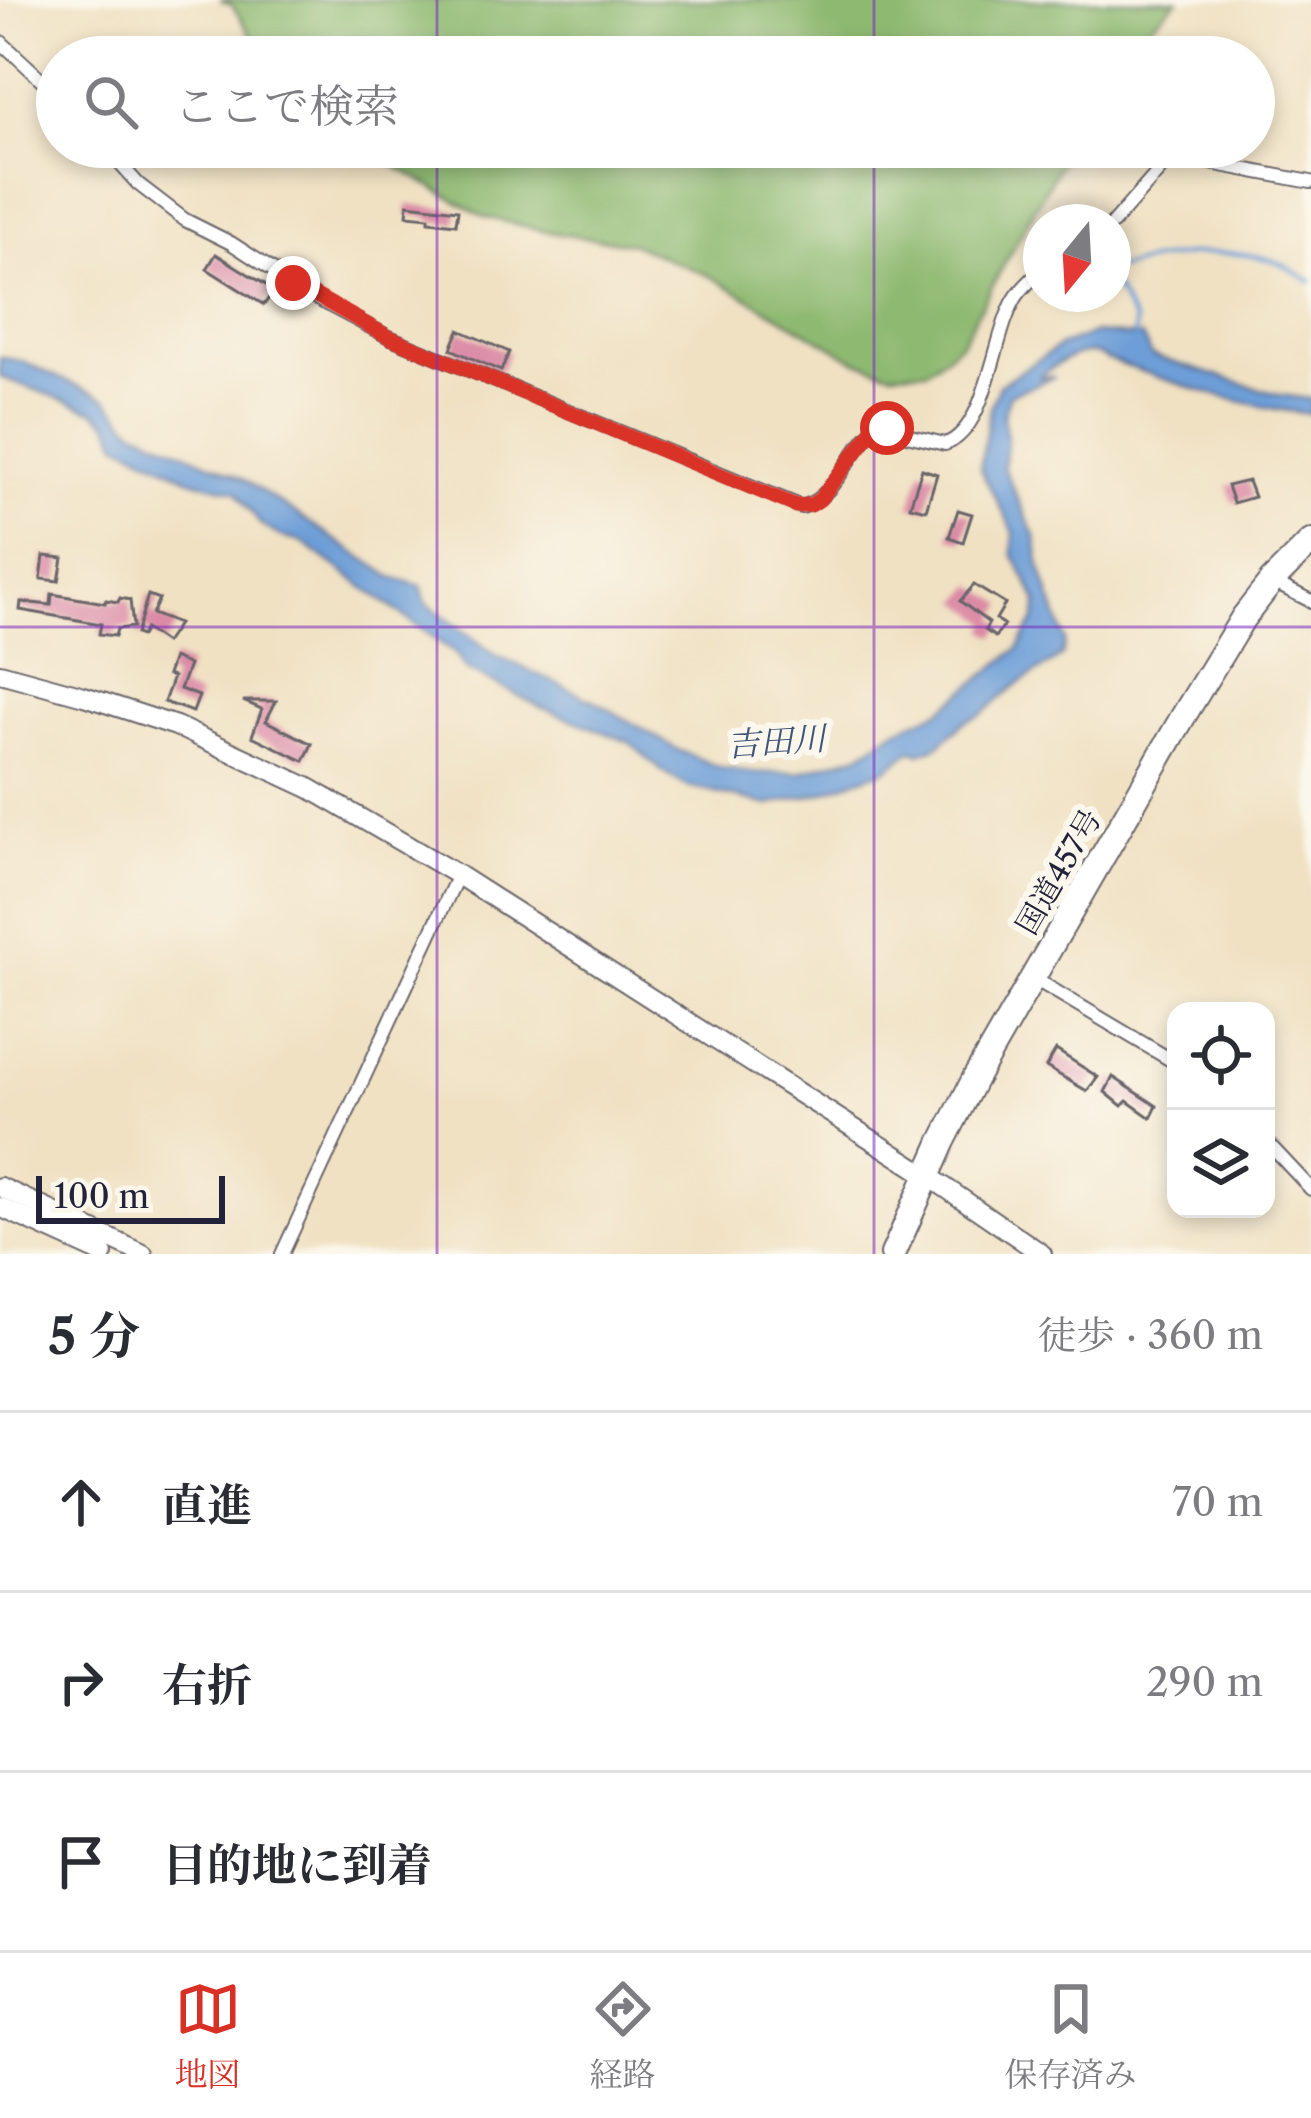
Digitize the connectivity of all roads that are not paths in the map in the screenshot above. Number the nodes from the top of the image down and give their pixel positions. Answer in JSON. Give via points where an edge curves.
{"nodes":[{"id":1,"x":0,"y":40,"type":"edge"},
{"id":2,"x":36,"y":74,"type":"edge"},
{"id":3,"x":124,"y":168,"type":"edge"},
{"id":4,"x":1161,"y":168,"type":"edge"},
{"id":5,"x":1237,"y":168,"type":"edge"},
{"id":6,"x":1311,"y":182,"type":"edge"},
{"id":7,"x":1130,"y":204,"type":"edge"},
{"id":8,"x":1023,"y":289,"type":"edge"},
{"id":9,"x":1311,"y":542,"type":"edge"},
{"id":10,"x":1272,"y":581,"type":"junction"},
{"id":11,"x":1311,"y":601,"type":"edge"},
{"id":12,"x":2,"y":677,"type":"edge"},
{"id":13,"x":458,"y":875,"type":"junction"},
{"id":14,"x":1033,"y":978,"type":"junction"},
{"id":15,"x":1167,"y":1058,"type":"edge"},
{"id":16,"x":1275,"y":1151,"type":"edge"},
{"id":17,"x":927,"y":1175,"type":"junction"},
{"id":18,"x":0,"y":1187,"type":"edge"},
{"id":19,"x":1311,"y":1189,"type":"edge"},
{"id":20,"x":0,"y":1207,"type":"edge"},
{"id":21,"x":103,"y":1254,"type":"edge"},
{"id":22,"x":143,"y":1254,"type":"edge"},
{"id":23,"x":282,"y":1254,"type":"edge"},
{"id":24,"x":893,"y":1254,"type":"edge"},
{"id":25,"x":1042,"y":1254,"type":"edge"}],
"edges":[{"from":1,"to":2,"type":"street"},
{"from":3,"to":8,"type":"street","via":[[185,220],[389,337],[802,507],[820,499],[877,428],[956,441],[973,418]]},
{"from":4,"to":7,"type":"street"},
{"from":5,"to":6,"type":"street"},
{"from":9,"to":10,"type":"highway","name":"国道457号"},
{"from":10,"to":11,"type":"street"},
{"from":10,"to":14,"type":"highway","name":"国道457号","via":[[1224,647]]},
{"from":12,"to":13,"type":"street","via":[[176,727],[310,788]]},
{"from":13,"to":17,"type":"street"},
{"from":13,"to":23,"type":"street"},
{"from":14,"to":15,"type":"street"},
{"from":14,"to":17,"type":"highway","name":"国道457号"},
{"from":16,"to":19,"type":"street"},
{"from":17,"to":24,"type":"highway","name":"国道457号"},
{"from":17,"to":25,"type":"street"},
{"from":18,"to":22,"type":"street"},
{"from":20,"to":21,"type":"street"}]}
